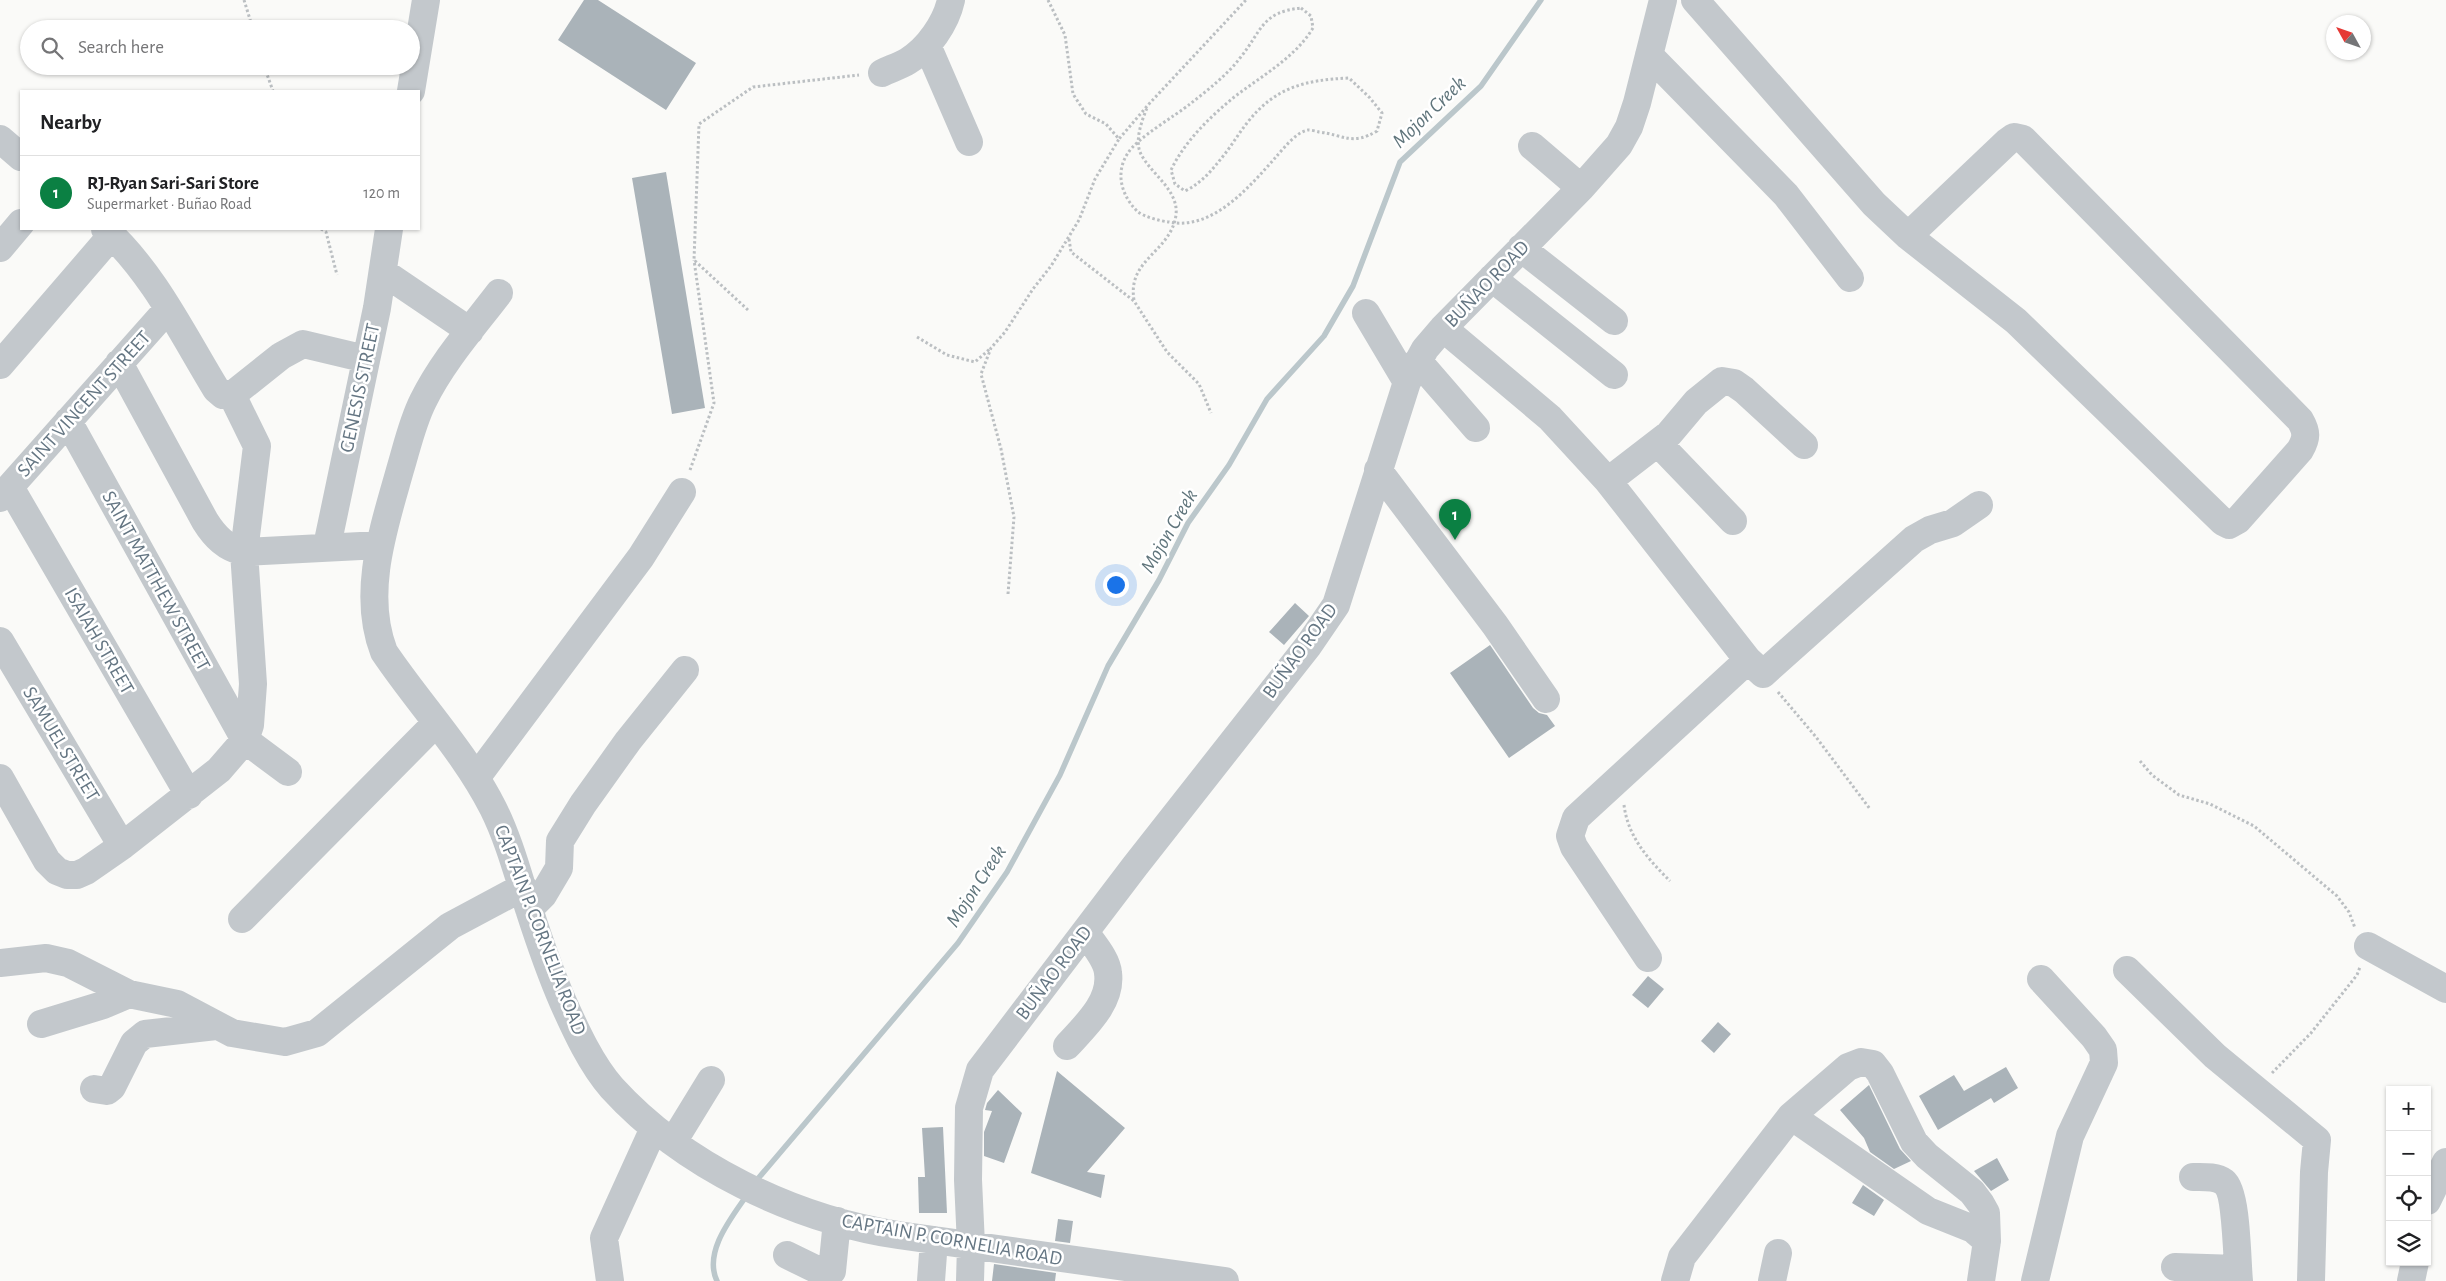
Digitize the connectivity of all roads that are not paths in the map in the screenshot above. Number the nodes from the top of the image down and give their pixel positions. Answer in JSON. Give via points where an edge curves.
{"nodes":[{"id":1,"x":426,"y":0,"type":"edge"},
{"id":2,"x":950,"y":0,"type":"edge"},
{"id":3,"x":1664,"y":0,"type":"edge"},
{"id":4,"x":1695,"y":0,"type":"edge"},
{"id":5,"x":420,"y":39,"type":"edge"},
{"id":6,"x":927,"y":45,"type":"junction"},
{"id":7,"x":1649,"y":55,"type":"junction"},
{"id":8,"x":882,"y":72,"type":"road end"},
{"id":9,"x":414,"y":75,"type":"edge"},
{"id":10,"x":412,"y":90,"type":"edge"},
{"id":11,"x":0,"y":139,"type":"edge"},
{"id":12,"x":969,"y":142,"type":"dead end"},
{"id":13,"x":1532,"y":146,"type":"dead end"},
{"id":14,"x":20,"y":156,"type":"edge"},
{"id":15,"x":1581,"y":188,"type":"junction"},
{"id":16,"x":20,"y":224,"type":"edge"},
{"id":17,"x":390,"y":230,"type":"edge"},
{"id":18,"x":109,"y":232,"type":"edge"},
{"id":19,"x":1908,"y":236,"type":"junction"},
{"id":20,"x":0,"y":248,"type":"edge"},
{"id":21,"x":1521,"y":248,"type":"junction"},
{"id":22,"x":382,"y":272,"type":"junction"},
{"id":23,"x":1492,"y":278,"type":"junction"},
{"id":24,"x":1850,"y":278,"type":"dead end"},
{"id":25,"x":500,"y":292,"type":"dead end"},
{"id":26,"x":167,"y":310,"type":"junction"},
{"id":27,"x":1366,"y":313,"type":"dead end"},
{"id":28,"x":1614,"y":321,"type":"dead end"},
{"id":29,"x":1443,"y":328,"type":"junction"},
{"id":30,"x":470,"y":331,"type":"junction"},
{"id":31,"x":366,"y":359,"type":"junction"},
{"id":32,"x":120,"y":363,"type":"junction"},
{"id":33,"x":0,"y":365,"type":"edge"},
{"id":34,"x":1413,"y":372,"type":"junction"},
{"id":35,"x":1614,"y":375,"type":"dead end"},
{"id":36,"x":232,"y":395,"type":"junction"},
{"id":37,"x":68,"y":421,"type":"junction"},
{"id":38,"x":1476,"y":428,"type":"dead end"},
{"id":39,"x":1658,"y":443,"type":"junction"},
{"id":40,"x":1804,"y":445,"type":"dead end"},
{"id":41,"x":1378,"y":470,"type":"junction"},
{"id":42,"x":1608,"y":481,"type":"junction"},
{"id":43,"x":5,"y":492,"type":"edge"},
{"id":44,"x":682,"y":492,"type":"road end"},
{"id":45,"x":1980,"y":505,"type":"dead end"},
{"id":46,"x":1732,"y":521,"type":"dead end"},
{"id":47,"x":380,"y":545,"type":"junction"},
{"id":48,"x":327,"y":546,"type":"junction"},
{"id":49,"x":244,"y":552,"type":"junction"},
{"id":50,"x":0,"y":641,"type":"edge"},
{"id":51,"x":1756,"y":667,"type":"junction"},
{"id":52,"x":685,"y":670,"type":"dead end"},
{"id":53,"x":1546,"y":699,"type":"dead end"},
{"id":54,"x":436,"y":724,"type":"junction"},
{"id":55,"x":245,"y":740,"type":"junction"},
{"id":56,"x":288,"y":772,"type":"dead end"},
{"id":57,"x":0,"y":778,"type":"edge"},
{"id":58,"x":476,"y":778,"type":"junction"},
{"id":59,"x":189,"y":795,"type":"junction"},
{"id":60,"x":122,"y":846,"type":"junction"},
{"id":61,"x":526,"y":898,"type":"junction"},
{"id":62,"x":242,"y":919,"type":"dead end"},
{"id":63,"x":1085,"y":932,"type":"junction"},
{"id":64,"x":2368,"y":946,"type":"road end"},
{"id":65,"x":1648,"y":958,"type":"dead end"},
{"id":66,"x":0,"y":963,"type":"edge"},
{"id":67,"x":2127,"y":970,"type":"dead end"},
{"id":68,"x":2041,"y":979,"type":"dead end"},
{"id":69,"x":2446,"y":989,"type":"edge"},
{"id":70,"x":129,"y":994,"type":"junction"},
{"id":71,"x":41,"y":1024,"type":"dead end"},
{"id":72,"x":216,"y":1026,"type":"junction"},
{"id":73,"x":1067,"y":1046,"type":"dead end"},
{"id":74,"x":711,"y":1080,"type":"dead end"},
{"id":75,"x":94,"y":1089,"type":"dead end"},
{"id":76,"x":1791,"y":1116,"type":"junction"},
{"id":77,"x":664,"y":1135,"type":"junction"},
{"id":78,"x":2446,"y":1162,"type":"edge"},
{"id":79,"x":2193,"y":1177,"type":"dead end"},
{"id":80,"x":2431,"y":1193,"type":"edge"},
{"id":81,"x":837,"y":1222,"type":"junction"},
{"id":82,"x":934,"y":1240,"type":"junction"},
{"id":83,"x":1987,"y":1241,"type":"junction"},
{"id":84,"x":980,"y":1247,"type":"junction"},
{"id":85,"x":1778,"y":1253,"type":"dead end"},
{"id":86,"x":787,"y":1256,"type":"dead end"},
{"id":87,"x":2414,"y":1266,"type":"edge"},
{"id":88,"x":2175,"y":1267,"type":"dead end"},
{"id":89,"x":1052,"y":1270,"type":"edge"},
{"id":90,"x":2238,"y":1275,"type":"edge"},
{"id":91,"x":610,"y":1281,"type":"edge"},
{"id":92,"x":931,"y":1281,"type":"edge"},
{"id":93,"x":970,"y":1281,"type":"edge"},
{"id":94,"x":986,"y":1281,"type":"edge"},
{"id":95,"x":1225,"y":1281,"type":"edge"},
{"id":96,"x":1675,"y":1281,"type":"edge"},
{"id":97,"x":1772,"y":1281,"type":"edge"},
{"id":98,"x":1981,"y":1281,"type":"edge"},
{"id":99,"x":2035,"y":1281,"type":"edge"},
{"id":100,"x":2311,"y":1281,"type":"edge"},
{"id":101,"x":2411,"y":1281,"type":"edge"}],
"edges":[{"from":1,"to":5,"type":"street"},
{"from":2,"to":6,"type":"street","via":[[948,13]]},
{"from":3,"to":7,"type":"street","name":"BUÑAO ROAD"},
{"from":4,"to":19,"type":"street","via":[[1874,204]]},
{"from":6,"to":8,"type":"street","via":[[909,61]]},
{"from":6,"to":12,"type":"street"},
{"from":7,"to":15,"type":"street","name":"BUÑAO ROAD","via":[[1629,127],[1619,145]]},
{"from":7,"to":24,"type":"street","via":[[1786,195]]},
{"from":9,"to":10,"type":"street"},
{"from":11,"to":14,"type":"street"},
{"from":13,"to":15,"type":"street"},
{"from":15,"to":21,"type":"street","name":"BUÑAO ROAD"},
{"from":16,"to":20,"type":"street"},
{"from":17,"to":22,"type":"street","name":"GENESIS STREET"},
{"from":18,"to":26,"type":"street","name":"SAINT VINCENT STREET","via":[[132,256]]},
{"from":18,"to":33,"type":"street"},
{"from":19,"to":19,"type":"street","via":[[2016,321],[2222,522],[2229,525],[2238,520],[2306,440],[2306,429],[2300,420],[2023,139],[2014,137],[2007,142]]},
{"from":21,"to":23,"type":"street","name":"BUÑAO ROAD"},
{"from":21,"to":28,"type":"street"},
{"from":22,"to":30,"type":"street"},
{"from":22,"to":31,"type":"street","name":"GENESIS STREET"},
{"from":23,"to":29,"type":"street","name":"BUÑAO ROAD"},
{"from":23,"to":35,"type":"street"},
{"from":25,"to":30,"type":"street","name":"CAPTAIN P. CORNELIA ROAD"},
{"from":26,"to":32,"type":"street","name":"SAINT VINCENT STREET"},
{"from":26,"to":36,"type":"street","name":"SAINT VINCENT STREET","via":[[216,390],[223,395]]},
{"from":27,"to":34,"type":"street"},
{"from":29,"to":34,"type":"street","name":"BUÑAO ROAD","via":[[1425,349]]},
{"from":29,"to":42,"type":"street","via":[[1550,418]]},
{"from":30,"to":47,"type":"street","name":"CAPTAIN P. CORNELIA ROAD","via":[[422,401]]},
{"from":31,"to":36,"type":"street","via":[[303,344],[281,356]]},
{"from":31,"to":48,"type":"street","name":"GENESIS STREET"},
{"from":32,"to":37,"type":"street","name":"SAINT VINCENT STREET"},
{"from":32,"to":49,"type":"street","via":[[212,533],[228,547]]},
{"from":34,"to":38,"type":"street"},
{"from":34,"to":41,"type":"street","name":"BUÑAO ROAD"},
{"from":36,"to":49,"type":"street","via":[[257,446]]},
{"from":37,"to":43,"type":"street","name":"SAINT VINCENT STREET"},
{"from":37,"to":55,"type":"street","name":"SAINT MATTHEW STREET"},
{"from":39,"to":40,"type":"street","via":[[1696,402],[1722,381],[1734,382]]},
{"from":39,"to":42,"type":"street"},
{"from":39,"to":46,"type":"street"},
{"from":41,"to":53,"type":"street","via":[[1495,625]]},
{"from":41,"to":63,"type":"street","name":"BUÑAO ROAD","via":[[1336,605],[1308,646]]},
{"from":42,"to":51,"type":"street"},
{"from":43,"to":59,"type":"street","name":"ISAIAH STREET"},
{"from":44,"to":58,"type":"street","via":[[636,565]]},
{"from":45,"to":51,"type":"street","via":[[1953,523],[1914,539]]},
{"from":47,"to":48,"type":"street"},
{"from":47,"to":54,"type":"street","name":"CAPTAIN P. CORNELIA ROAD","via":[[374,589],[378,636],[384,652]]},
{"from":48,"to":49,"type":"street"},
{"from":49,"to":55,"type":"street","via":[[253,684],[250,725]]},
{"from":50,"to":60,"type":"street","name":"SAMUEL STREET"},
{"from":51,"to":65,"type":"street","via":[[1620,777],[1576,818],[1570,836],[1574,848]]},
{"from":52,"to":61,"type":"street","via":[[583,804],[560,841],[559,868],[543,895]]},
{"from":54,"to":58,"type":"street","name":"CAPTAIN P. CORNELIA ROAD"},
{"from":54,"to":62,"type":"street"},
{"from":55,"to":56,"type":"street"},
{"from":55,"to":59,"type":"street","via":[[219,770]]},
{"from":57,"to":60,"type":"street","via":[[47,861],[57,871],[77,875]]},
{"from":58,"to":61,"type":"street","name":"CAPTAIN P. CORNELIA ROAD","via":[[505,835]]},
{"from":59,"to":60,"type":"street"},
{"from":61,"to":72,"type":"street","via":[[450,926],[317,1033],[285,1042]]},
{"from":61,"to":77,"type":"street","name":"CAPTAIN P. CORNELIA ROAD","via":[[563,1001],[590,1056],[611,1087]]},
{"from":63,"to":73,"type":"street","via":[[1104,961],[1108,986],[1102,1004]]},
{"from":63,"to":84,"type":"street","name":"BUÑAO ROAD","via":[[980,1070],[969,1108],[968,1180]]},
{"from":64,"to":69,"type":"street"},
{"from":66,"to":70,"type":"street","via":[[46,958],[61,961]]},
{"from":67,"to":100,"type":"street","via":[[2216,1056],[2317,1140]]},
{"from":68,"to":99,"type":"street","via":[[2094,1037],[2103,1050],[2104,1062],[2070,1136]]},
{"from":70,"to":71,"type":"street"},
{"from":70,"to":72,"type":"street","via":[[177,1004]]},
{"from":72,"to":75,"type":"street","via":[[145,1034],[134,1043],[112,1087],[107,1091]]},
{"from":74,"to":77,"type":"street"},
{"from":76,"to":83,"type":"street","via":[[1928,1211],[1973,1229]]},
{"from":76,"to":83,"type":"street","via":[[1848,1067],[1861,1062],[1873,1064],[1914,1142],[1972,1192],[1981,1204],[1986,1214]]},
{"from":76,"to":96,"type":"street","via":[[1682,1257]]},
{"from":77,"to":81,"type":"street","name":"CAPTAIN P. CORNELIA ROAD","via":[[751,1189]]},
{"from":77,"to":91,"type":"street","via":[[604,1238]]},
{"from":78,"to":80,"type":"street"},
{"from":79,"to":90,"type":"street","via":[[2215,1178],[2229,1188],[2234,1212]]},
{"from":81,"to":82,"type":"street","name":"CAPTAIN P. CORNELIA ROAD"},
{"from":81,"to":86,"type":"street","via":[[832,1271],[828,1275]]},
{"from":82,"to":84,"type":"street","name":"CAPTAIN P. CORNELIA ROAD"},
{"from":82,"to":92,"type":"street"},
{"from":83,"to":98,"type":"street"},
{"from":84,"to":89,"type":"street","name":"CAPTAIN P. CORNELIA ROAD"},
{"from":84,"to":93,"type":"street"},
{"from":84,"to":94,"type":"street"},
{"from":85,"to":97,"type":"street"},
{"from":87,"to":101,"type":"street"},
{"from":88,"to":90,"type":"street"},
{"from":89,"to":95,"type":"street","name":"CAPTAIN P. CORNELIA ROAD"}]}
